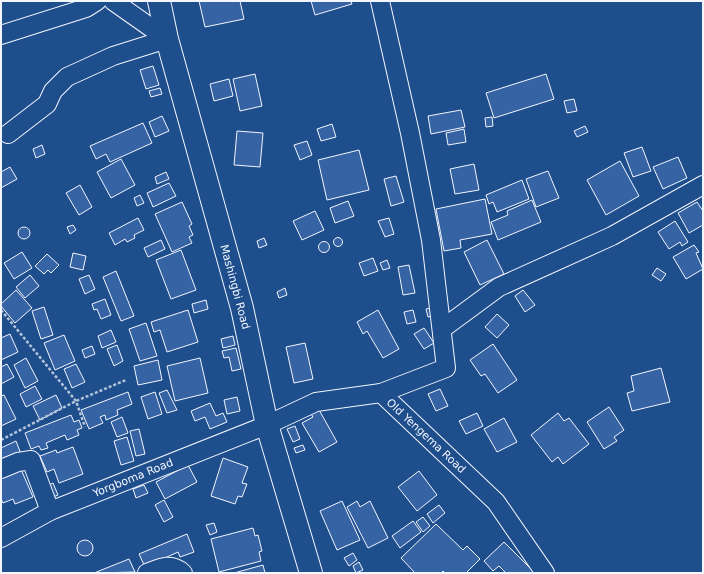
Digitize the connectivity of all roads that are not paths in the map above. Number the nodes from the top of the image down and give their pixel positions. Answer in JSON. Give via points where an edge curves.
{"nodes":[{"id":1,"x":97,"y":1,"type":"edge"},
{"id":2,"x":113,"y":1,"type":"edge"},
{"id":3,"x":160,"y":1,"type":"edge"},
{"id":4,"x":380,"y":1,"type":"edge"},
{"id":5,"x":1,"y":35,"type":"edge"},
{"id":6,"x":167,"y":40,"type":"junction"},
{"id":7,"x":8,"y":134,"type":"dead end"},
{"id":8,"x":703,"y":185,"type":"edge"},
{"id":9,"x":442,"y":329,"type":"junction"},
{"id":10,"x":381,"y":393,"type":"junction"},
{"id":11,"x":267,"y":425,"type":"junction"},
{"id":12,"x":1,"y":469,"type":"edge"},
{"id":13,"x":50,"y":511,"type":"junction"},
{"id":14,"x":1,"y":538,"type":"edge"},
{"id":15,"x":147,"y":573,"type":"edge"},
{"id":16,"x":183,"y":573,"type":"edge"},
{"id":17,"x":311,"y":573,"type":"edge"},
{"id":18,"x":545,"y":573,"type":"edge"}],
"edges":[{"from":1,"to":5,"type":"street","via":[[86,8]]},
{"from":2,"to":6,"type":"street"},
{"from":3,"to":6,"type":"main road","name":"Mashingbi Road"},
{"from":4,"to":9,"type":"street","via":[[431,240]]},
{"from":6,"to":7,"type":"street","via":[[112,56],[67,77],[47,104]]},
{"from":6,"to":11,"type":"main road","name":"Mashingbi Road","via":[[242,308]]},
{"from":8,"to":9,"type":"street","via":[[612,236],[499,287]]},
{"from":9,"to":10,"type":"street","via":[[446,368]]},
{"from":10,"to":11,"type":"street","name":"Old Yengema Road","via":[[316,402]]},
{"from":10,"to":18,"type":"street","name":"Old Yengema Road","via":[[496,502]]},
{"from":11,"to":13,"type":"street","name":"Yorgboma Road"},
{"from":11,"to":17,"type":"main road","name":"Mashingbi Road"},
{"from":12,"to":13,"type":"street","via":[[31,460]]},
{"from":13,"to":14,"type":"street","name":"Yorgboma Road"},
{"from":15,"to":16,"type":"street","via":[[166,566]]}]}
